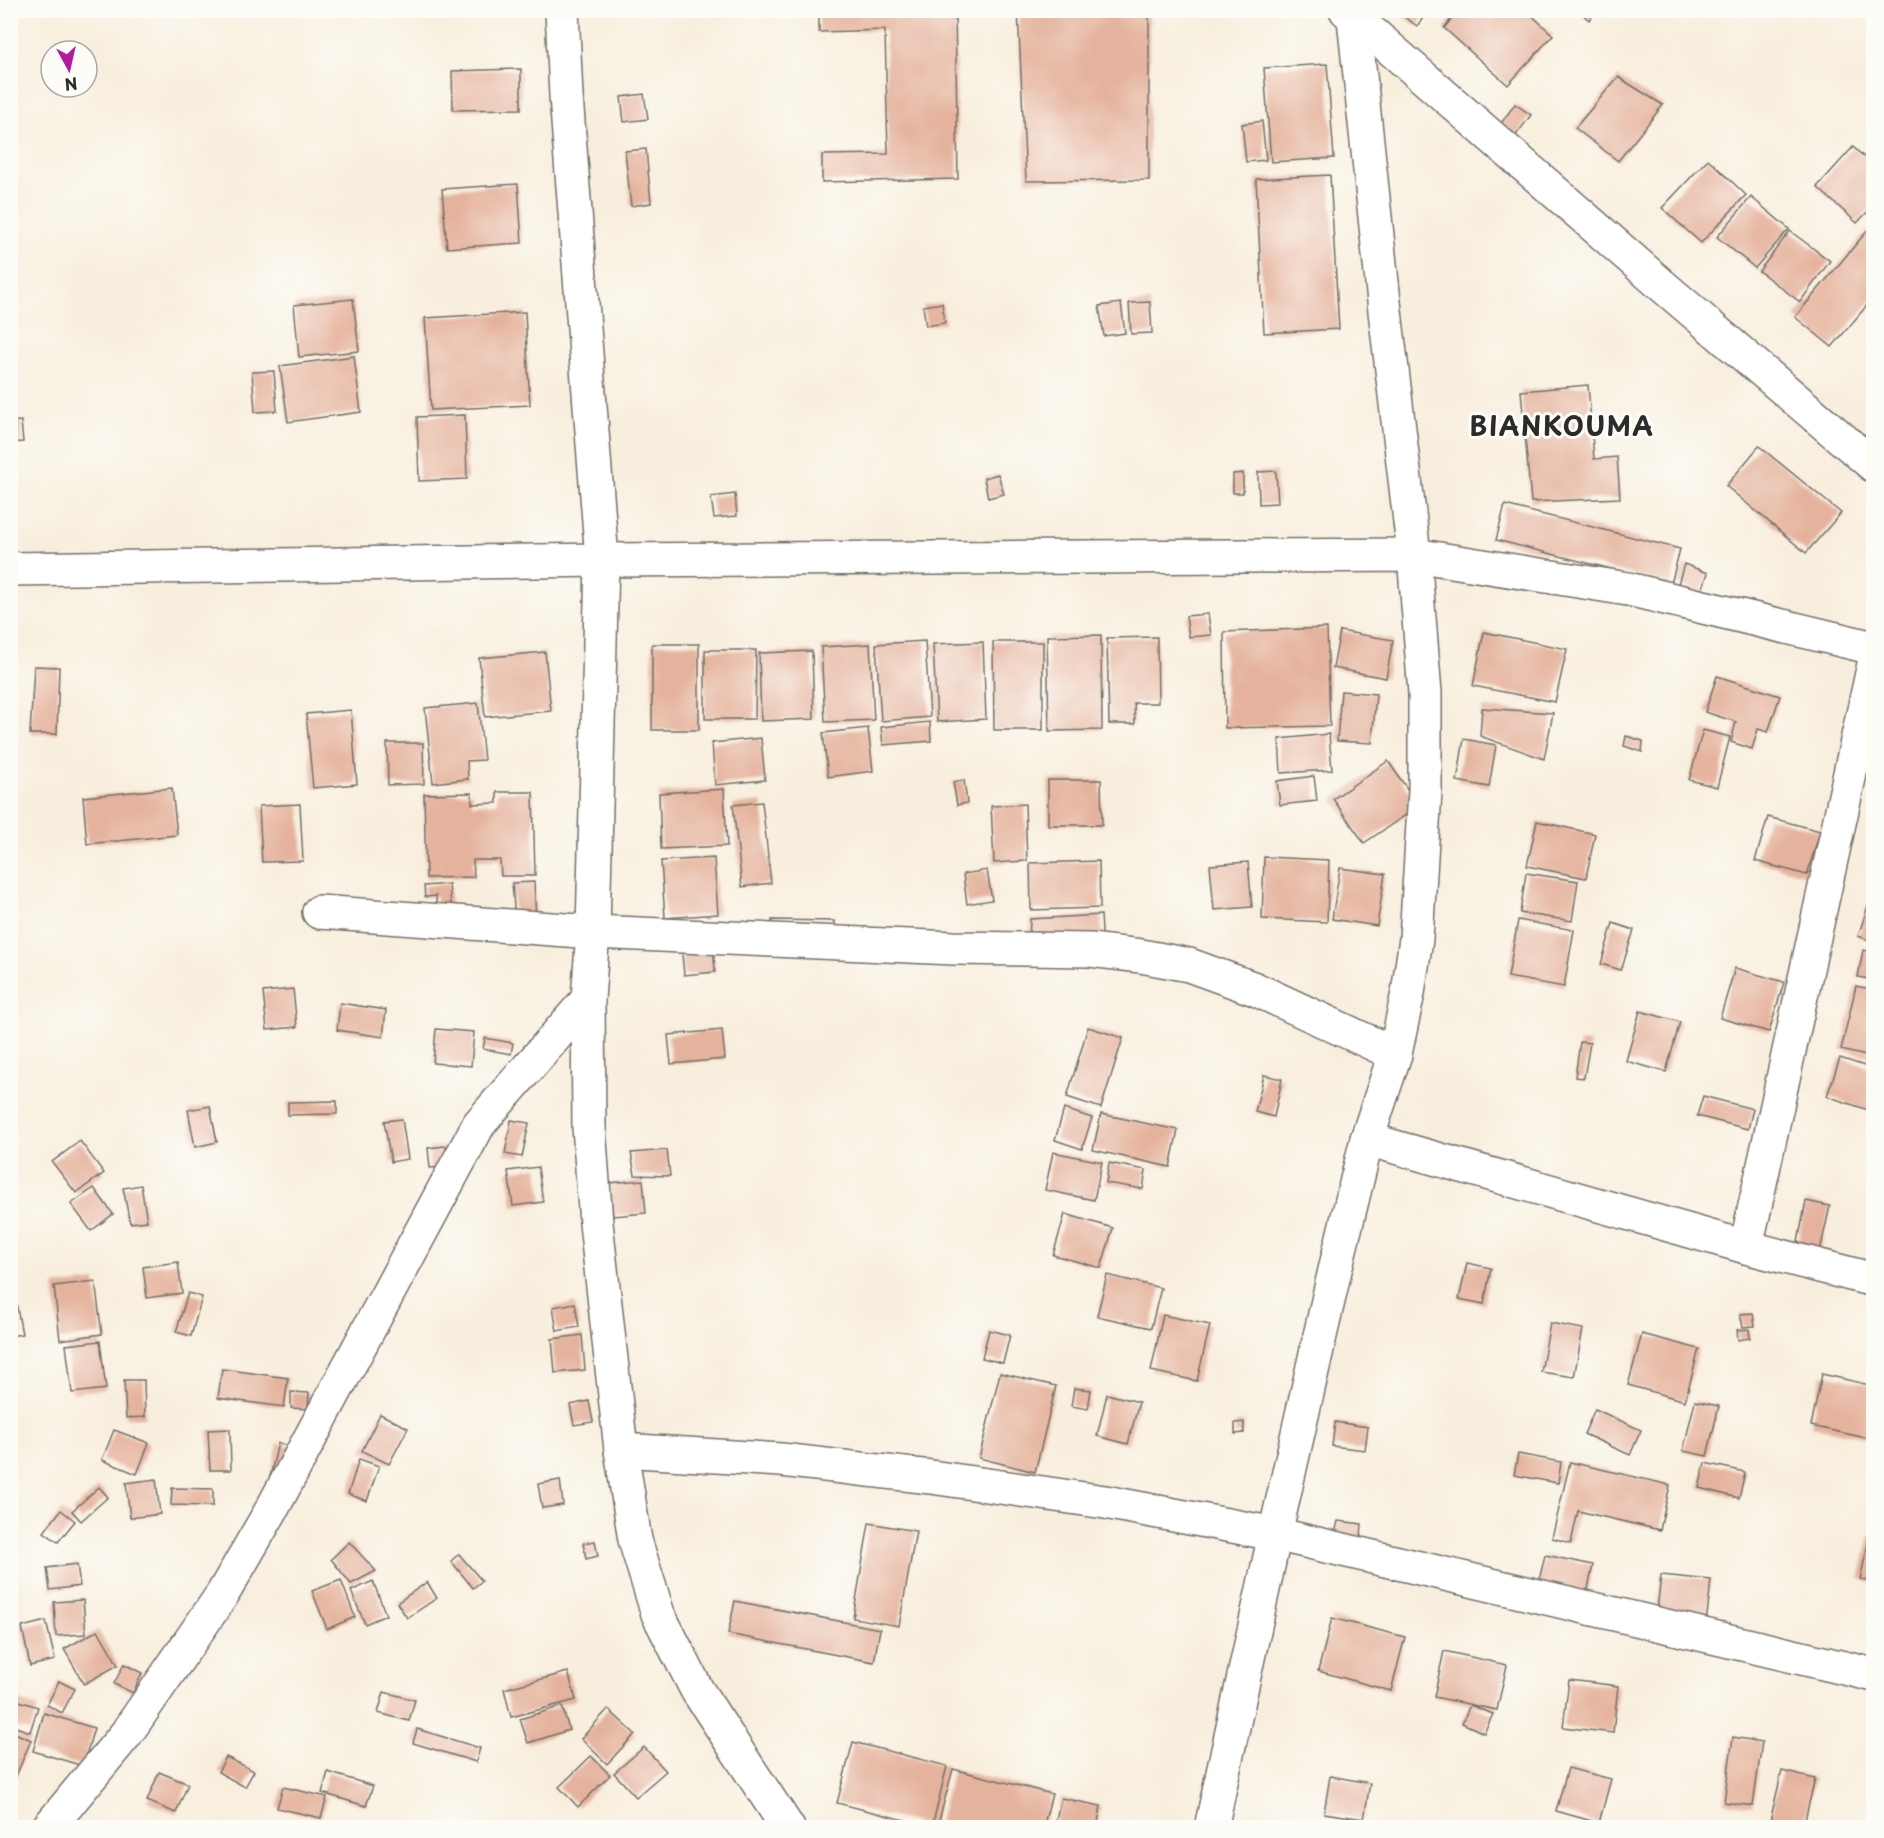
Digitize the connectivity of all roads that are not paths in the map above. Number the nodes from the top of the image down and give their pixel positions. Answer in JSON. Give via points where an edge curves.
{"nodes":[{"id":1,"x":562,"y":10,"type":"edge"},
{"id":2,"x":1350,"y":15,"type":"edge"},
{"id":3,"x":1874,"y":466,"type":"edge"},
{"id":4,"x":1414,"y":555,"type":"junction"},
{"id":5,"x":602,"y":560,"type":"junction"},
{"id":6,"x":10,"y":569,"type":"edge"},
{"id":7,"x":1874,"y":648,"type":"edge"},
{"id":8,"x":1874,"y":664,"type":"edge"},
{"id":9,"x":319,"y":912,"type":"dead end"},
{"id":10,"x":593,"y":932,"type":"junction"},
{"id":11,"x":588,"y":999,"type":"junction"},
{"id":12,"x":1395,"y":1054,"type":"junction"},
{"id":13,"x":1367,"y":1139,"type":"junction"},
{"id":14,"x":1746,"y":1247,"type":"junction"},
{"id":15,"x":1874,"y":1280,"type":"edge"},
{"id":16,"x":621,"y":1450,"type":"junction"},
{"id":17,"x":1275,"y":1534,"type":"junction"},
{"id":18,"x":1874,"y":1676,"type":"edge"},
{"id":19,"x":48,"y":1827,"type":"edge"},
{"id":20,"x":788,"y":1827,"type":"edge"},
{"id":21,"x":1211,"y":1827,"type":"edge"}],
"edges":[{"from":1,"to":5,"type":"street"},
{"from":2,"to":3,"type":"street"},
{"from":2,"to":4,"type":"street"},
{"from":4,"to":5,"type":"street"},
{"from":4,"to":7,"type":"street","via":[[1628,589]]},
{"from":4,"to":12,"type":"street","via":[[1425,693],[1425,791],[1416,939]]},
{"from":5,"to":6,"type":"street"},
{"from":5,"to":10,"type":"street"},
{"from":8,"to":14,"type":"street"},
{"from":9,"to":10,"type":"street"},
{"from":10,"to":11,"type":"street"},
{"from":10,"to":12,"type":"street","via":[[1089,950],[1141,956],[1190,965],[1244,985]]},
{"from":11,"to":16,"type":"street","via":[[589,1128]]},
{"from":11,"to":19,"type":"street","via":[[479,1124],[222,1595],[126,1734]]},
{"from":12,"to":13,"type":"street"},
{"from":13,"to":14,"type":"street"},
{"from":13,"to":17,"type":"street"},
{"from":14,"to":15,"type":"street"},
{"from":16,"to":17,"type":"street","via":[[781,1460],[931,1477],[1105,1502]]},
{"from":16,"to":20,"type":"street","via":[[634,1540],[658,1614],[697,1690]]},
{"from":17,"to":18,"type":"street"},
{"from":17,"to":21,"type":"street"}]}
